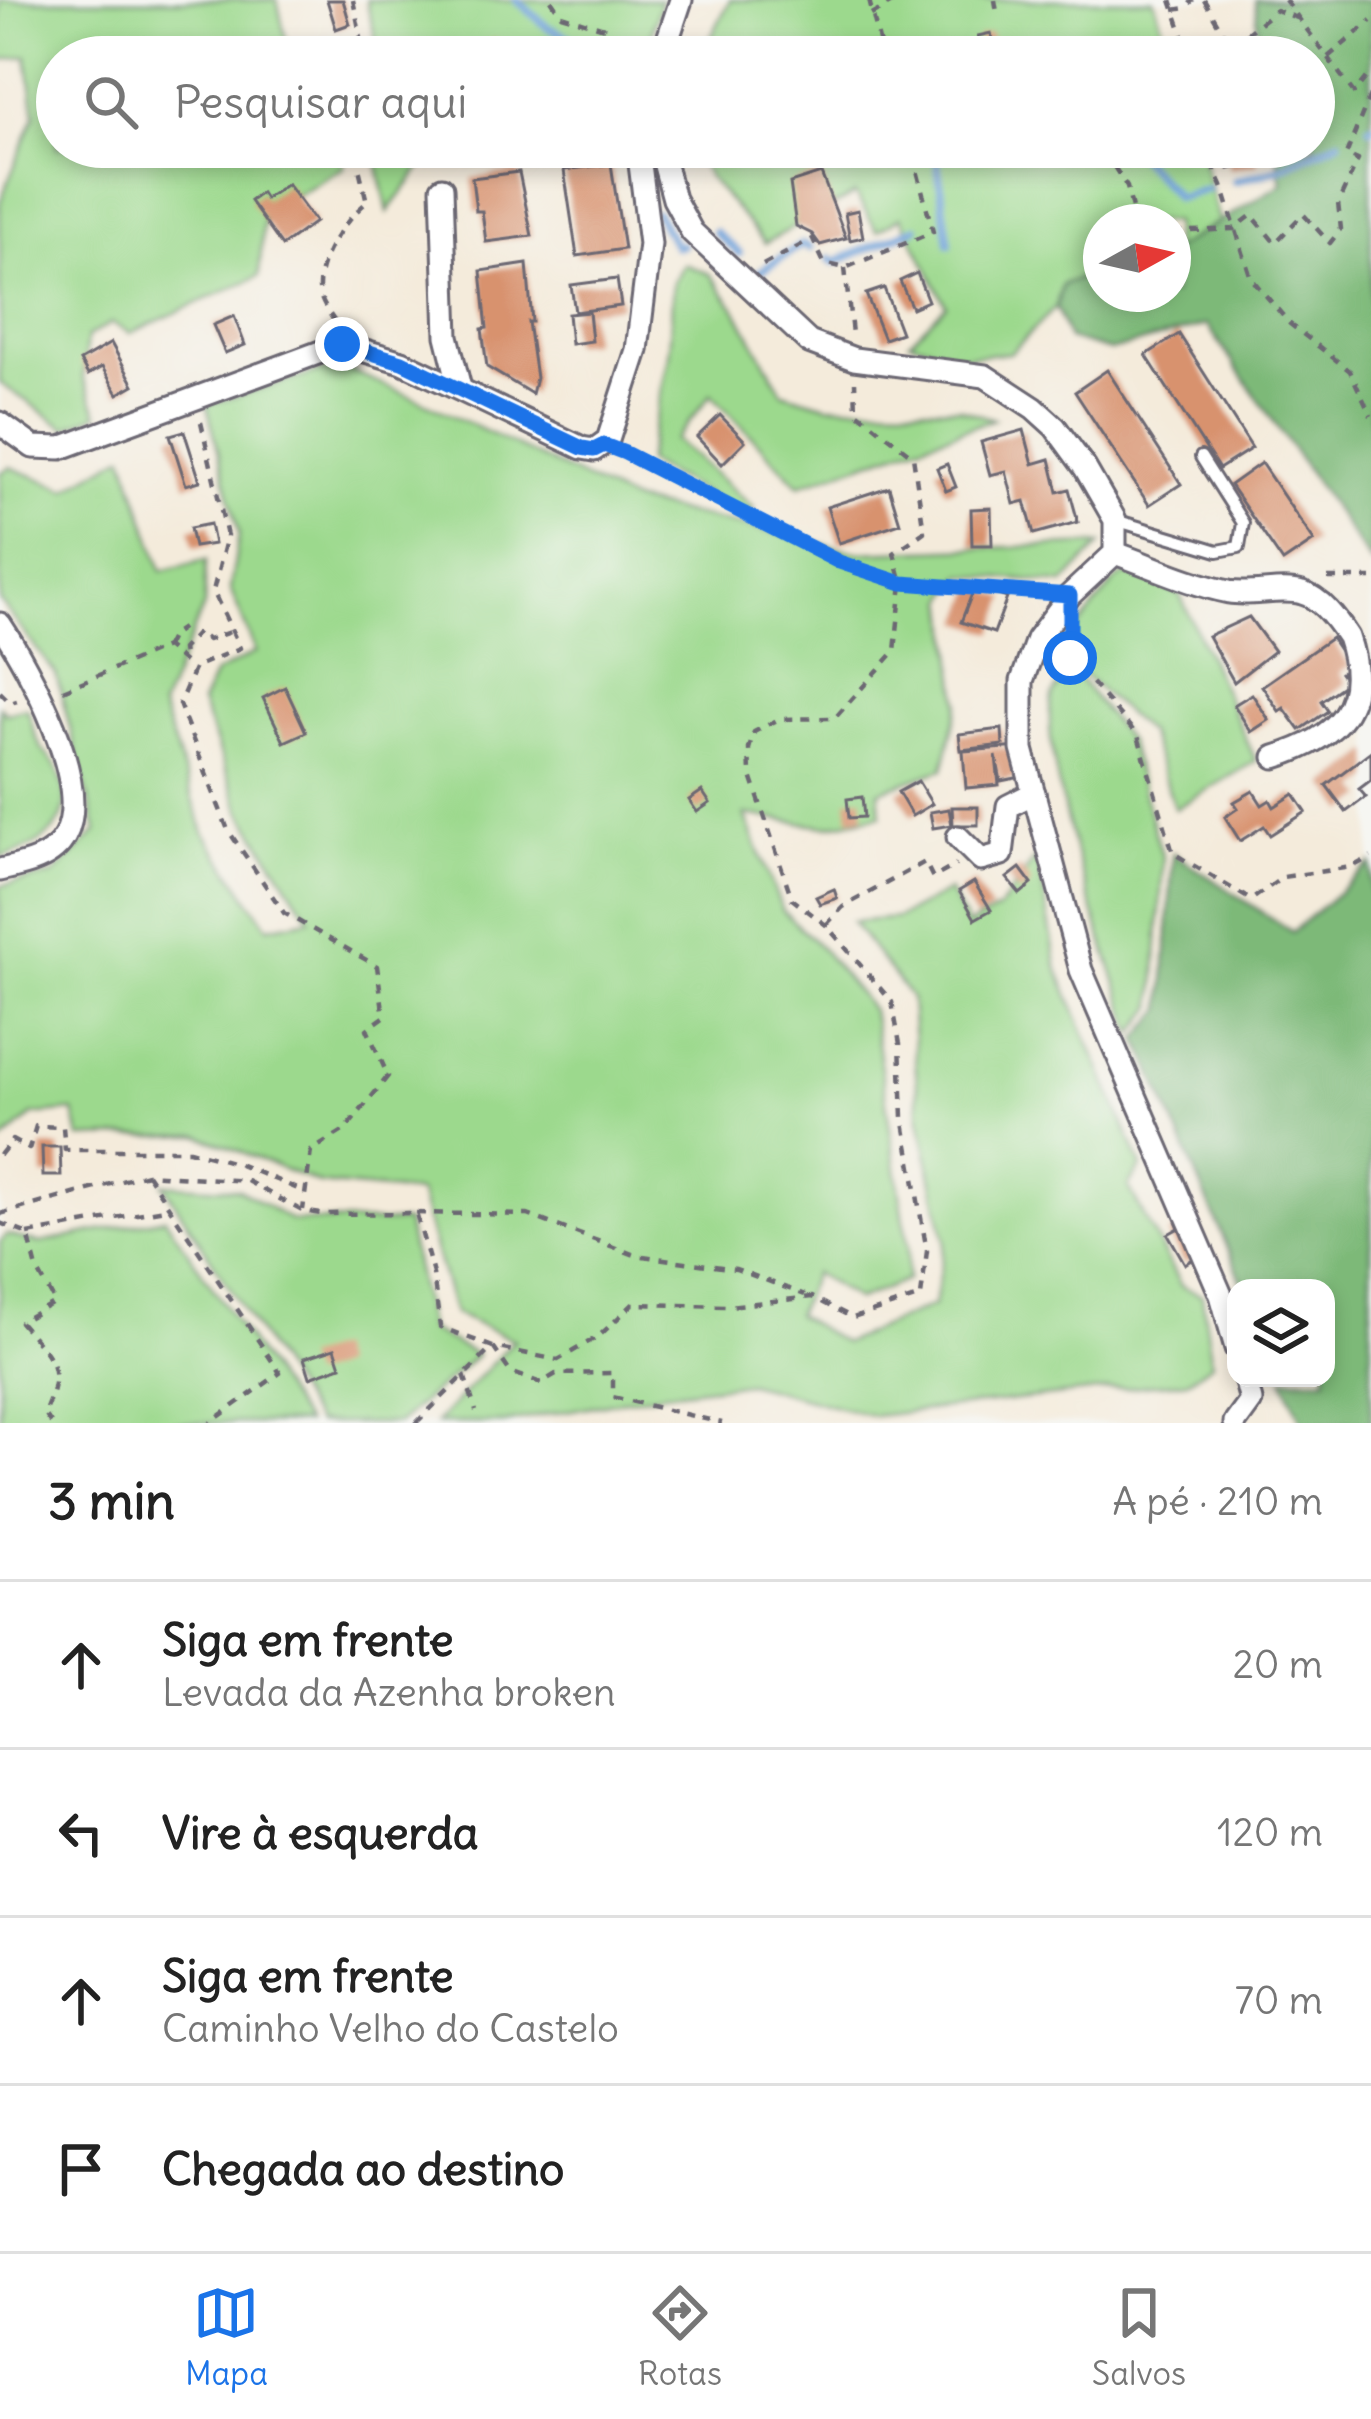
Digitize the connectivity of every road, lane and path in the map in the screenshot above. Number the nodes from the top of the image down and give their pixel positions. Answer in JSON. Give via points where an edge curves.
{"nodes":[{"id":1,"x":353,"y":0,"type":"edge"},
{"id":2,"x":550,"y":0,"type":"edge"},
{"id":3,"x":681,"y":0,"type":"edge"},
{"id":4,"x":868,"y":0,"type":"edge"},
{"id":5,"x":897,"y":0,"type":"edge"},
{"id":6,"x":994,"y":0,"type":"edge"},
{"id":7,"x":1171,"y":0,"type":"edge"},
{"id":8,"x":1193,"y":0,"type":"edge"},
{"id":9,"x":1204,"y":0,"type":"edge"},
{"id":10,"x":1285,"y":0,"type":"edge"},
{"id":11,"x":1174,"y":10,"type":"junction"},
{"id":12,"x":997,"y":12,"type":"dead end"},
{"id":13,"x":871,"y":15,"type":"junction"},
{"id":14,"x":1300,"y":20,"type":"junction"},
{"id":15,"x":1371,"y":21,"type":"edge"},
{"id":16,"x":1184,"y":34,"type":"dead end"},
{"id":17,"x":361,"y":36,"type":"edge"},
{"id":18,"x":608,"y":36,"type":"edge"},
{"id":19,"x":669,"y":36,"type":"edge"},
{"id":20,"x":877,"y":36,"type":"edge"},
{"id":21,"x":1226,"y":36,"type":"edge"},
{"id":22,"x":1242,"y":36,"type":"edge"},
{"id":23,"x":1312,"y":36,"type":"edge"},
{"id":24,"x":1335,"y":51,"type":"edge"},
{"id":25,"x":1335,"y":67,"type":"edge"},
{"id":26,"x":1369,"y":74,"type":"edge"},
{"id":27,"x":1371,"y":92,"type":"edge"},
{"id":28,"x":359,"y":168,"type":"edge"},
{"id":29,"x":640,"y":168,"type":"edge"},
{"id":30,"x":666,"y":168,"type":"edge"},
{"id":31,"x":916,"y":168,"type":"edge"},
{"id":32,"x":1115,"y":168,"type":"edge"},
{"id":33,"x":1214,"y":168,"type":"edge"},
{"id":34,"x":442,"y":188,"type":"dead end"},
{"id":35,"x":1131,"y":204,"type":"edge"},
{"id":36,"x":1234,"y":229,"type":"junction"},
{"id":37,"x":1191,"y":231,"type":"edge"},
{"id":38,"x":845,"y":268,"type":"junction"},
{"id":39,"x":754,"y":270,"type":"dead end"},
{"id":40,"x":342,"y":344,"type":"junction"},
{"id":41,"x":854,"y":359,"type":"junction"},
{"id":42,"x":460,"y":388,"type":"junction"},
{"id":43,"x":196,"y":399,"type":"junction"},
{"id":44,"x":1371,"y":416,"type":"edge"},
{"id":45,"x":0,"y":423,"type":"edge"},
{"id":46,"x":604,"y":445,"type":"junction"},
{"id":47,"x":1201,"y":457,"type":"dead end"},
{"id":48,"x":1115,"y":520,"type":"junction"},
{"id":49,"x":1115,"y":553,"type":"junction"},
{"id":50,"x":1371,"y":578,"type":"edge"},
{"id":51,"x":902,"y":583,"type":"junction"},
{"id":52,"x":1070,"y":595,"type":"junction"},
{"id":53,"x":1308,"y":595,"type":"junction"},
{"id":54,"x":0,"y":624,"type":"edge"},
{"id":55,"x":182,"y":628,"type":"dead end"},
{"id":56,"x":232,"y":632,"type":"junction"},
{"id":57,"x":1070,"y":637,"type":"dead end"},
{"id":58,"x":166,"y":647,"type":"junction"},
{"id":59,"x":40,"y":695,"type":"junction"},
{"id":60,"x":1275,"y":758,"type":"dead end"},
{"id":61,"x":1034,"y":793,"type":"junction"},
{"id":62,"x":958,"y":838,"type":"joint"},
{"id":63,"x":1371,"y":857,"type":"edge"},
{"id":64,"x":0,"y":870,"type":"edge"},
{"id":65,"x":826,"y":925,"type":"junction"},
{"id":66,"x":0,"y":1155,"type":"edge"},
{"id":67,"x":147,"y":1174,"type":"junction"},
{"id":68,"x":305,"y":1192,"type":"junction"},
{"id":69,"x":170,"y":1208,"type":"junction"},
{"id":70,"x":302,"y":1211,"type":"junction"},
{"id":71,"x":416,"y":1213,"type":"junction"},
{"id":72,"x":0,"y":1214,"type":"edge"},
{"id":73,"x":1,"y":1226,"type":"edge"},
{"id":74,"x":28,"y":1234,"type":"junction"},
{"id":75,"x":812,"y":1297,"type":"junction"},
{"id":76,"x":1227,"y":1316,"type":"edge"},
{"id":77,"x":493,"y":1347,"type":"junction"},
{"id":78,"x":464,"y":1375,"type":"junction"},
{"id":79,"x":1247,"y":1387,"type":"edge"},
{"id":80,"x":476,"y":1411,"type":"dead end"},
{"id":81,"x":51,"y":1423,"type":"edge"},
{"id":82,"x":210,"y":1423,"type":"edge"},
{"id":83,"x":416,"y":1423,"type":"edge"},
{"id":84,"x":722,"y":1423,"type":"edge"},
{"id":85,"x":1235,"y":1423,"type":"edge"}],
"edges":[{"from":1,"to":17,"type":"path"},
{"from":2,"to":18,"type":"path","via":[[561,15]]},
{"from":3,"to":19,"type":"street"},
{"from":4,"to":13,"type":"path"},
{"from":5,"to":13,"type":"path"},
{"from":6,"to":12,"type":"path"},
{"from":7,"to":11,"type":"path"},
{"from":8,"to":11,"type":"path"},
{"from":9,"to":21,"type":"path"},
{"from":10,"to":14,"type":"path"},
{"from":11,"to":16,"type":"path"},
{"from":13,"to":20,"type":"path"},
{"from":14,"to":22,"type":"path","via":[[1276,10]]},
{"from":14,"to":23,"type":"path"},
{"from":15,"to":24,"type":"path"},
{"from":25,"to":26,"type":"path","via":[[1354,93]]},
{"from":26,"to":27,"type":"path"},
{"from":27,"to":36,"type":"path","via":[[1346,155],[1358,160],[1330,243],[1303,214],[1276,243],[1252,215]]},
{"from":28,"to":40,"type":"path","via":[[367,202],[336,238],[318,292]]},
{"from":29,"to":46,"type":"street","via":[[650,244],[637,350]]},
{"from":30,"to":41,"type":"street","via":[[692,232],[809,342]]},
{"from":31,"to":38,"type":"path","via":[[933,232]]},
{"from":32,"to":35,"type":"path"},
{"from":33,"to":36,"type":"path"},
{"from":34,"to":42,"type":"street","via":[[447,336]]},
{"from":36,"to":37,"type":"path"},
{"from":36,"to":44,"type":"path","via":[[1251,278],[1290,324],[1350,371]]},
{"from":38,"to":39,"type":"path","via":[[824,263],[814,239]]},
{"from":38,"to":41,"type":"path"},
{"from":40,"to":42,"type":"street"},
{"from":40,"to":43,"type":"street"},
{"from":41,"to":48,"type":"street","via":[[971,373],[1011,391],[1055,427]]},
{"from":41,"to":51,"type":"path","via":[[856,411],[913,456],[924,532],[895,554]]},
{"from":42,"to":46,"type":"street","via":[[582,448]]},
{"from":43,"to":45,"type":"street","via":[[52,450]]},
{"from":43,"to":56,"type":"path","via":[[227,536],[213,591]]},
{"from":46,"to":51,"type":"path","via":[[839,562]]},
{"from":47,"to":48,"type":"lane","via":[[1243,523],[1239,547],[1218,550]]},
{"from":48,"to":49,"type":"street"},
{"from":49,"to":52,"type":"street"},
{"from":49,"to":53,"type":"street","via":[[1226,591]]},
{"from":50,"to":53,"type":"path","via":[[1317,579]]},
{"from":51,"to":52,"type":"path"},
{"from":51,"to":65,"type":"path","via":[[895,651],[835,718],[778,719],[754,733],[749,749],[792,899]]},
{"from":52,"to":61,"type":"street","via":[[1037,639],[1022,681],[1022,749]]},
{"from":53,"to":60,"type":"street","via":[[1354,646],[1366,691],[1348,719]]},
{"from":54,"to":59,"type":"street"},
{"from":55,"to":58,"type":"path"},
{"from":56,"to":58,"type":"path","via":[[208,640],[198,632],[182,649],[184,662]]},
{"from":56,"to":68,"type":"path","via":[[240,648],[195,667],[179,704],[228,830],[284,913],[377,966],[384,1017],[367,1029],[388,1076],[346,1130],[311,1151]]},
{"from":57,"to":63,"type":"path","via":[[1070,658],[1138,736],[1173,854],[1251,900],[1283,877]]},
{"from":58,"to":59,"type":"path"},
{"from":59,"to":64,"type":"street","via":[[68,773],[70,823],[55,849]]},
{"from":61,"to":62,"type":"street","via":[[1008,806],[1002,854],[981,860]]},
{"from":61,"to":76,"type":"street","via":[[1081,970]]},
{"from":62,"to":65,"type":"path","via":[[958,864],[933,878],[925,862],[843,907]]},
{"from":65,"to":75,"type":"path","via":[[892,1002],[927,1251],[922,1296],[853,1318]]},
{"from":66,"to":68,"type":"path","via":[[12,1140],[29,1149],[36,1126],[63,1127],[65,1150],[189,1150]]},
{"from":67,"to":69,"type":"path"},
{"from":67,"to":70,"type":"path","via":[[247,1181]]},
{"from":67,"to":72,"type":"path"},
{"from":68,"to":70,"type":"path"},
{"from":69,"to":74,"type":"path"},
{"from":69,"to":82,"type":"path","via":[[280,1373]]},
{"from":70,"to":71,"type":"path"},
{"from":71,"to":75,"type":"path","via":[[528,1215],[635,1255],[736,1269]]},
{"from":71,"to":77,"type":"path","via":[[440,1327]]},
{"from":73,"to":74,"type":"path"},
{"from":74,"to":81,"type":"path","via":[[55,1302],[20,1322],[53,1361],[57,1386],[44,1413]]},
{"from":75,"to":77,"type":"path","via":[[633,1304],[558,1360]]},
{"from":77,"to":78,"type":"path"},
{"from":77,"to":84,"type":"path","via":[[510,1372],[541,1383],[556,1373],[613,1373],[614,1397]]},
{"from":78,"to":80,"type":"path"},
{"from":78,"to":83,"type":"path"},
{"from":79,"to":85,"type":"street","via":[[1251,1401]]}]}
